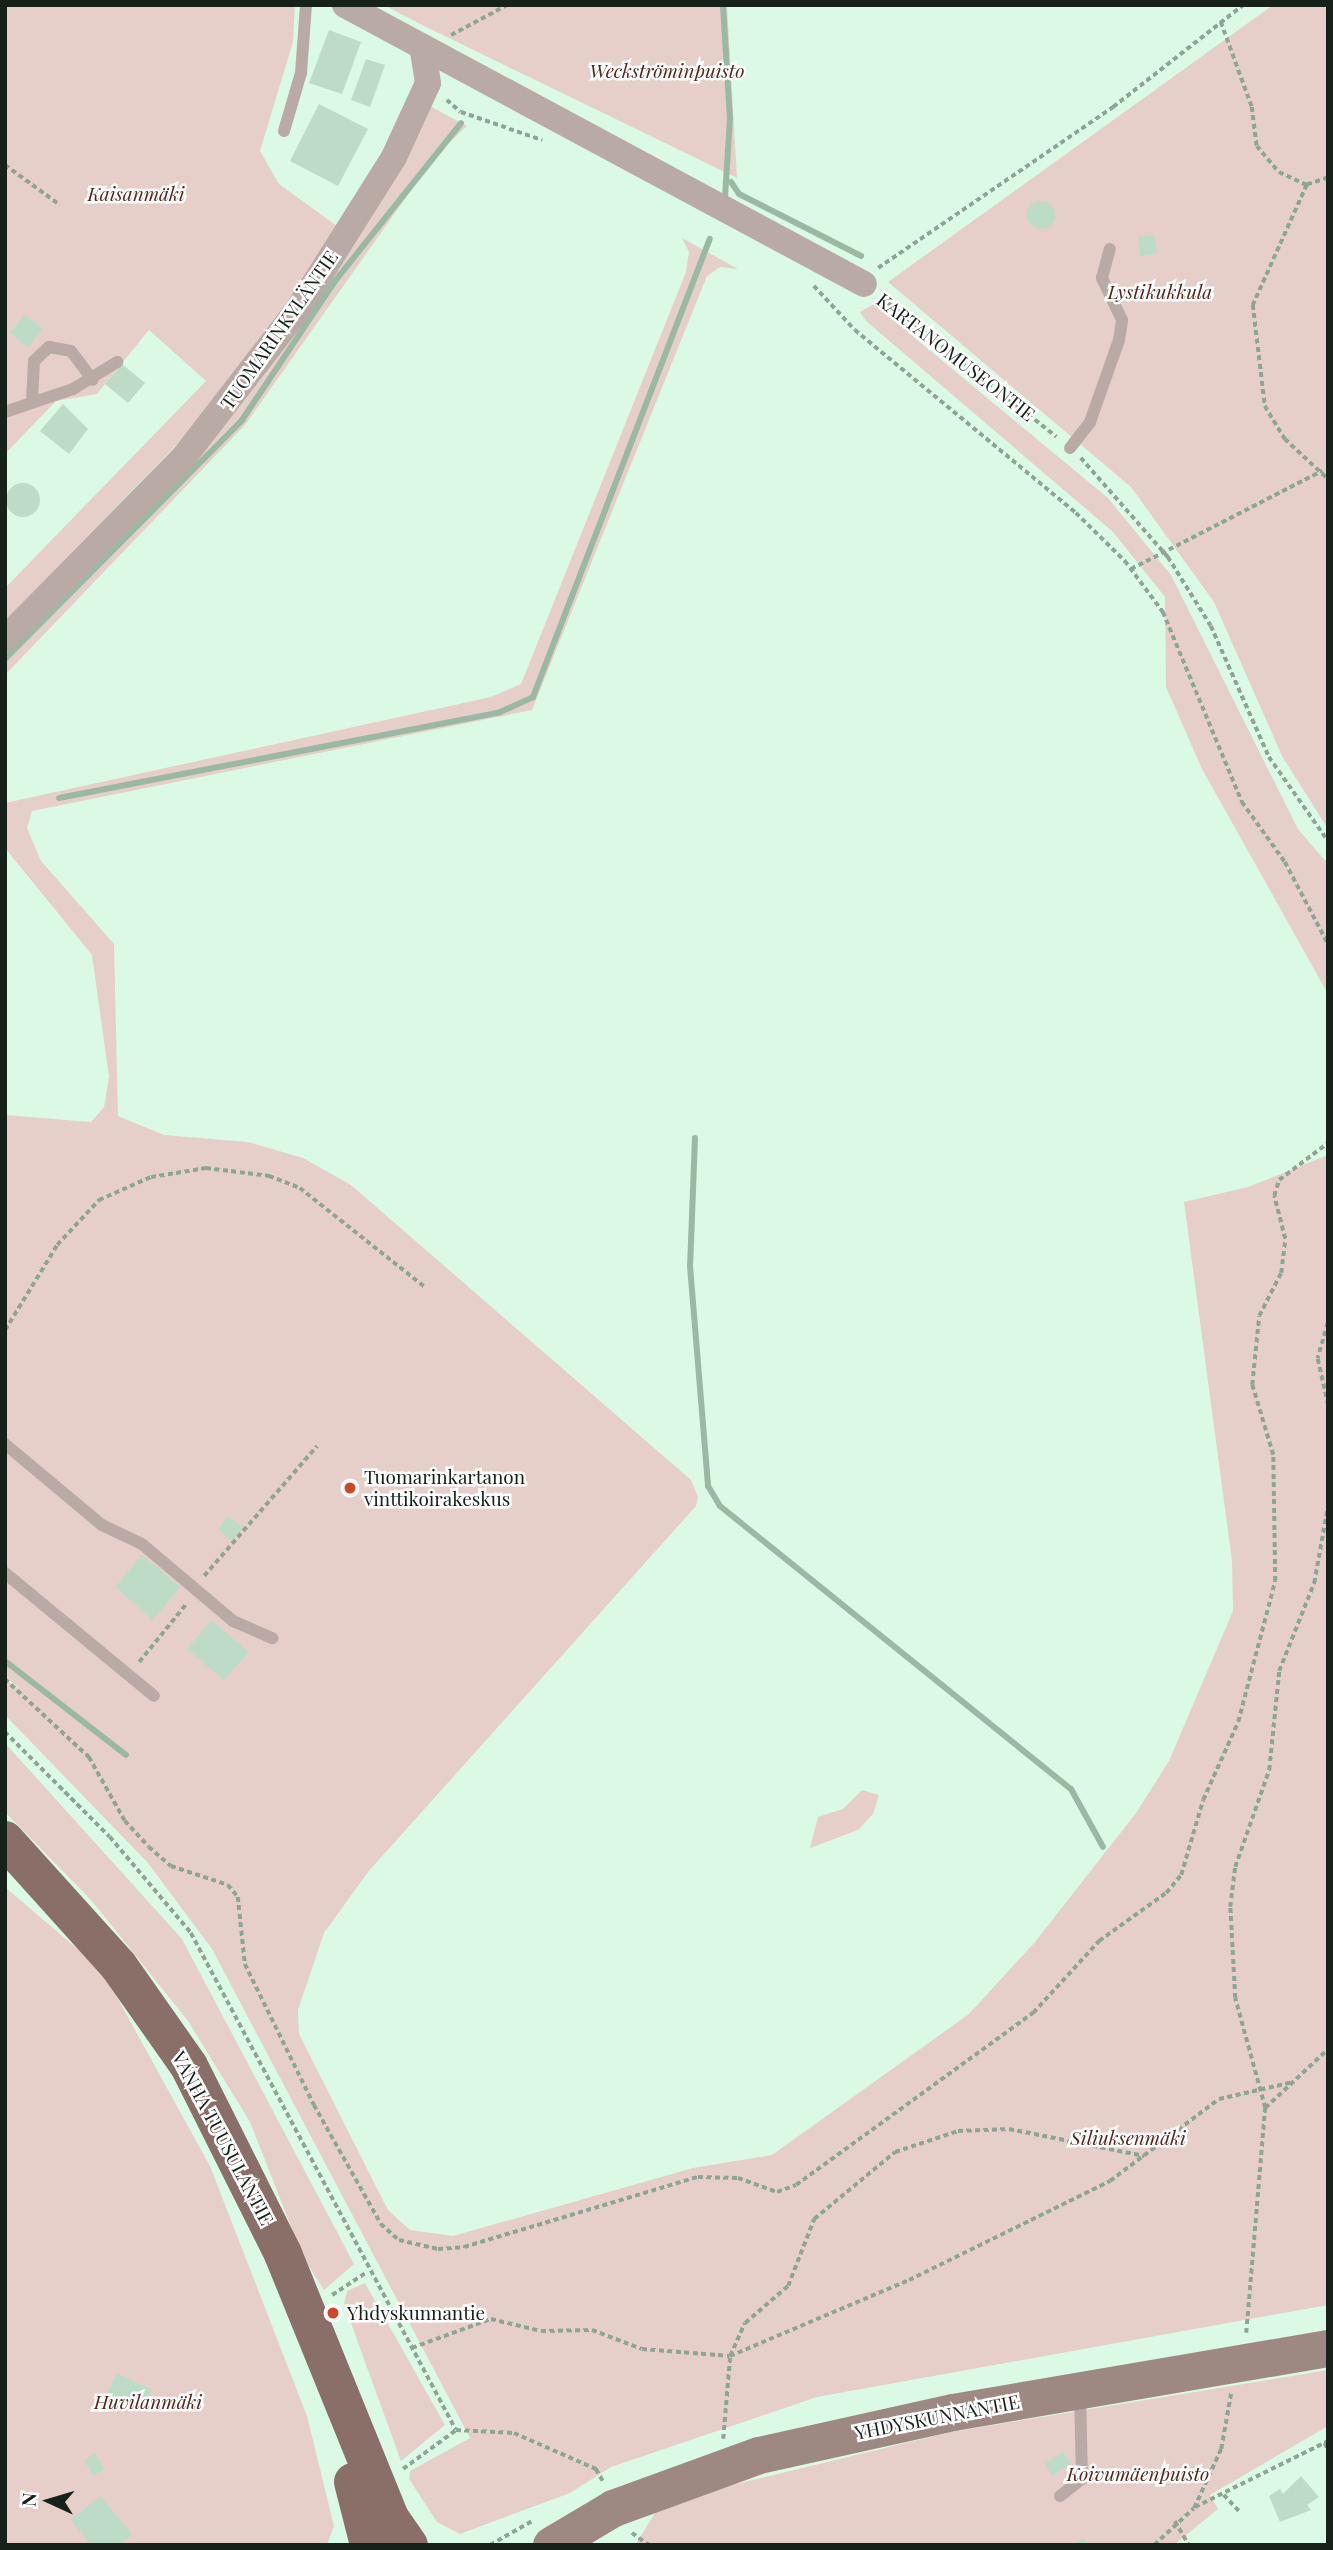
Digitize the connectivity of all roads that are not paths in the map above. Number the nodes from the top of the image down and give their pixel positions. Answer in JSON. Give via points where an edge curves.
{"nodes":[{"id":1,"x":306,"y":5,"type":"edge"},
{"id":2,"x":345,"y":5,"type":"edge"},
{"id":3,"x":422,"y":46,"type":"junction"},
{"id":4,"x":284,"y":131,"type":"dead end"},
{"id":5,"x":1110,"y":249,"type":"dead end"},
{"id":6,"x":864,"y":284,"type":"road end"},
{"id":7,"x":117,"y":362,"type":"dead end"},
{"id":8,"x":93,"y":380,"type":"junction"},
{"id":9,"x":32,"y":401,"type":"junction"},
{"id":10,"x":5,"y":412,"type":"edge"},
{"id":11,"x":1070,"y":448,"type":"road end"},
{"id":12,"x":5,"y":639,"type":"edge"},
{"id":13,"x":5,"y":1444,"type":"edge"},
{"id":14,"x":5,"y":1573,"type":"edge"},
{"id":15,"x":272,"y":1637,"type":"dead end"},
{"id":16,"x":154,"y":1696,"type":"dead end"},
{"id":17,"x":5,"y":1840,"type":"edge"},
{"id":18,"x":318,"y":2310,"type":"junction"},
{"id":19,"x":1328,"y":2348,"type":"edge"},
{"id":20,"x":1080,"y":2392,"type":"junction"},
{"id":21,"x":1060,"y":2496,"type":"dead end"},
{"id":22,"x":564,"y":2539,"type":"edge"},
{"id":23,"x":369,"y":2545,"type":"edge"},
{"id":24,"x":409,"y":2545,"type":"edge"},
{"id":25,"x":521,"y":2545,"type":"edge"}],
"edges":[{"from":1,"to":4,"type":"lane","via":[[301,73]]},
{"from":2,"to":3,"type":"street"},
{"from":3,"to":6,"type":"street","name":"KARTANOMUSEONTIE"},
{"from":3,"to":12,"type":"street","name":"TUOMARINKYLÄNTIE","via":[[428,83],[379,180],[229,405]]},
{"from":5,"to":11,"type":"lane","via":[[1102,278],[1122,320],[1119,340],[1090,422]]},
{"from":7,"to":8,"type":"lane"},
{"from":8,"to":9,"type":"lane"},
{"from":8,"to":9,"type":"lane","via":[[71,351],[49,347],[34,361]]},
{"from":9,"to":10,"type":"lane"},
{"from":13,"to":15,"type":"lane","via":[[102,1525],[142,1544],[233,1621]]},
{"from":14,"to":16,"type":"lane"},
{"from":17,"to":18,"type":"main road","name":"VANHA TUUSULANTIE","via":[[118,1965],[189,2066],[283,2253]]},
{"from":18,"to":23,"type":"main road","name":"VANHA TUUSULANTIE"},
{"from":18,"to":24,"type":"main road","name":"VANHA TUUSULANTIE","via":[[390,2518]]},
{"from":19,"to":20,"type":"main road","name":"YHDYSKUNNANTIE"},
{"from":20,"to":21,"type":"lane","via":[[1082,2479]]},
{"from":20,"to":22,"type":"main road","name":"YHDYSKUNNANTIE","via":[[953,2412],[758,2455],[683,2479]]},
{"from":22,"to":25,"type":"main road","name":"YHDYSKUNNANTIE"}]}
